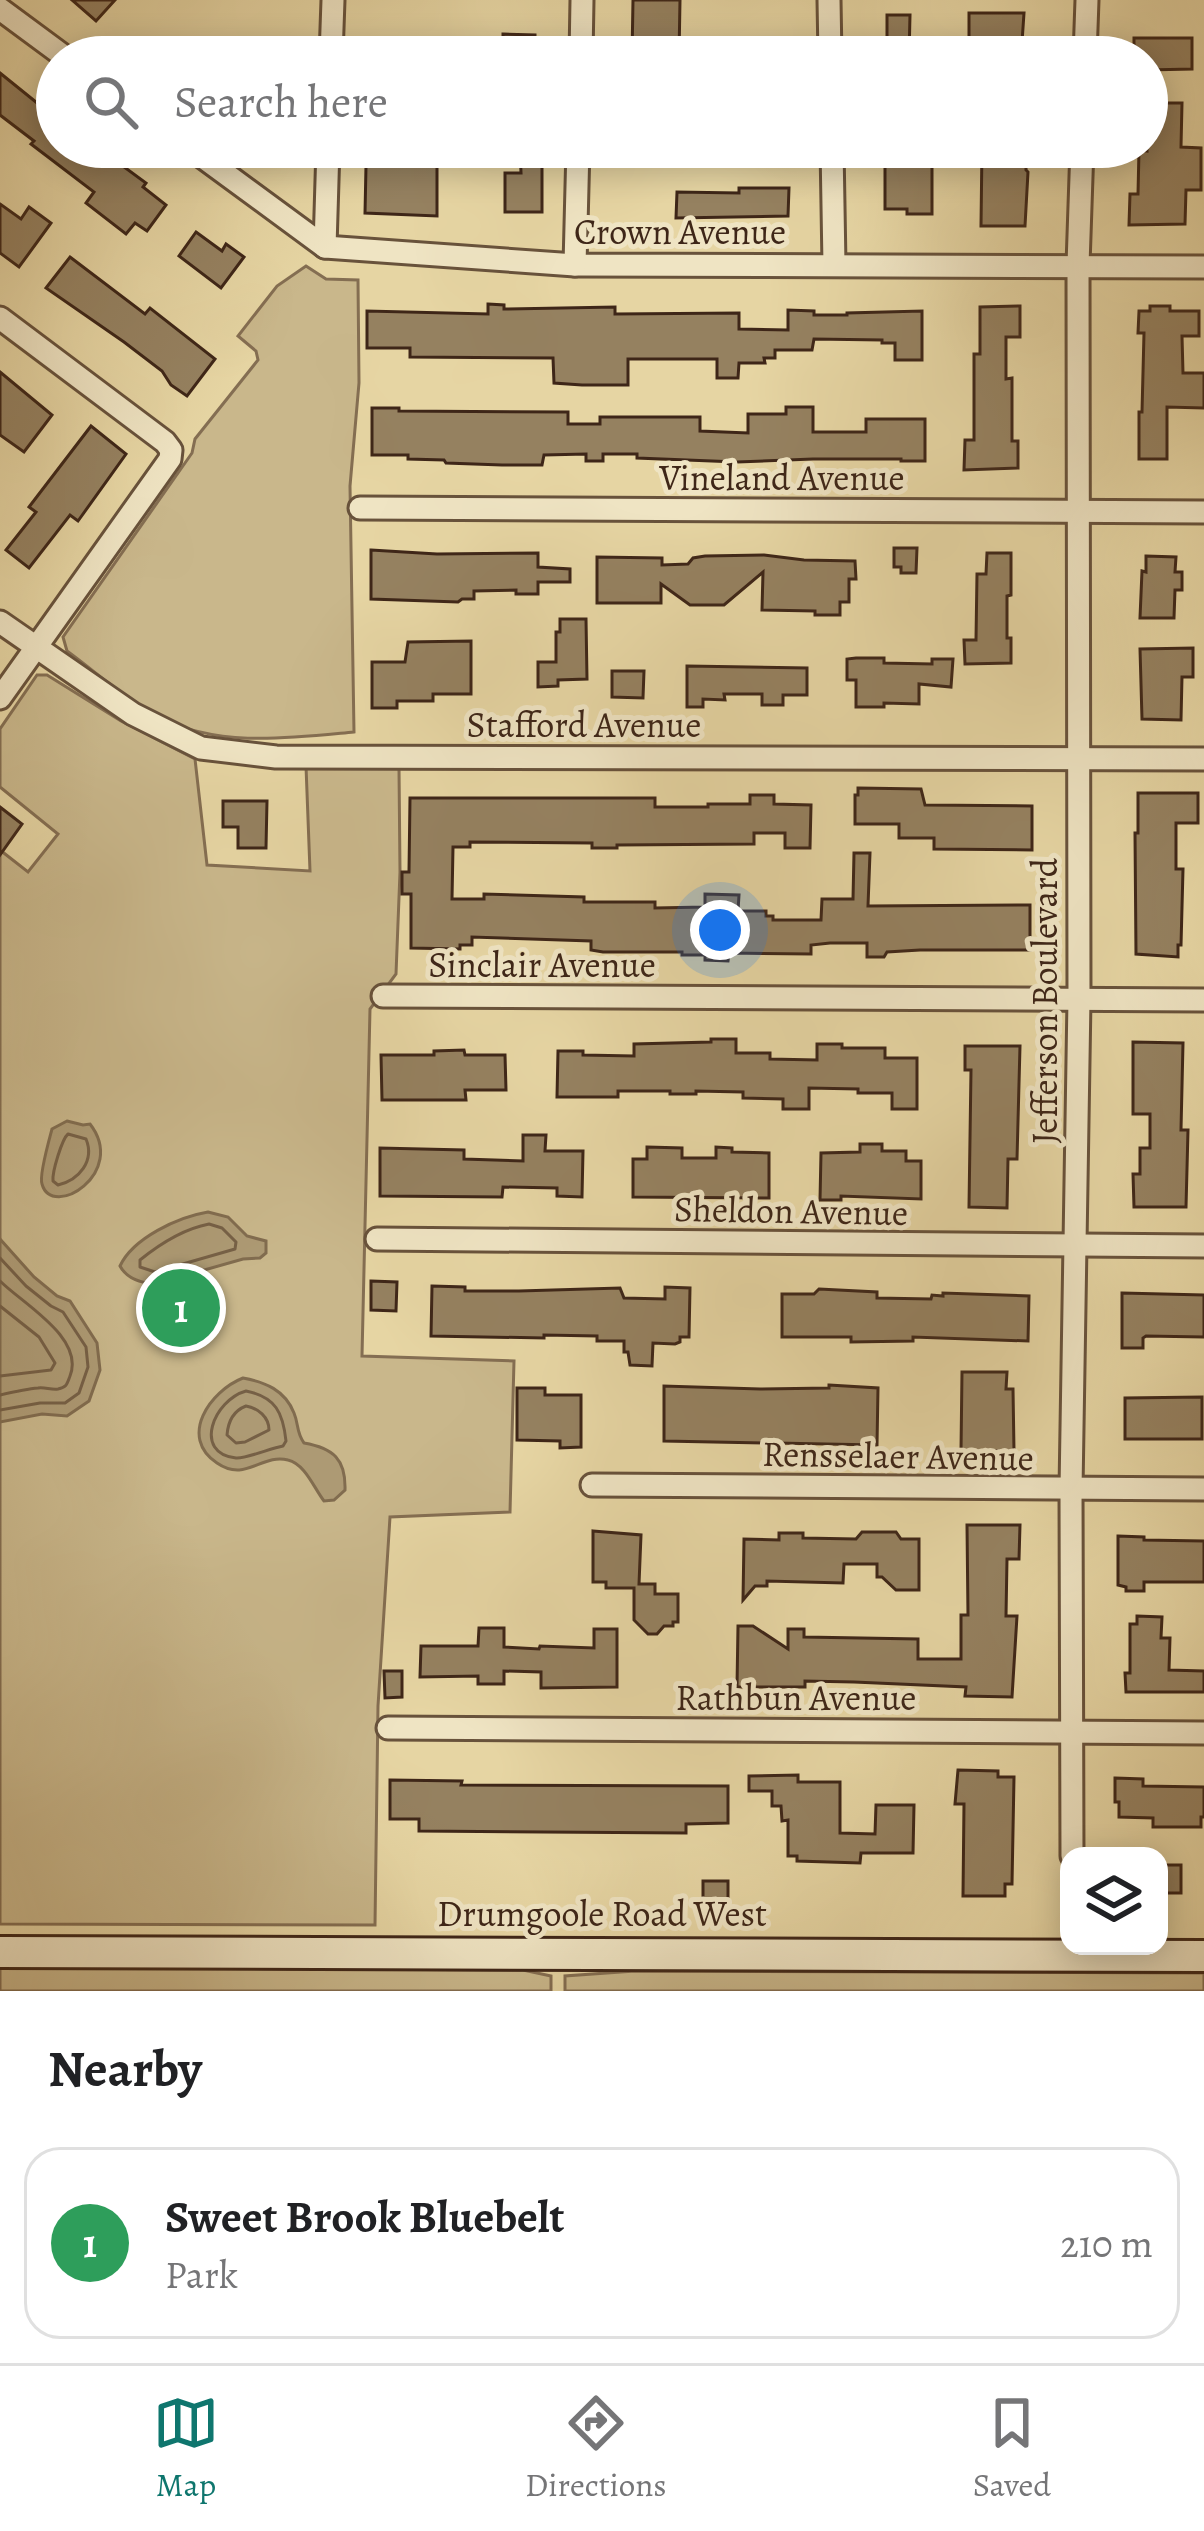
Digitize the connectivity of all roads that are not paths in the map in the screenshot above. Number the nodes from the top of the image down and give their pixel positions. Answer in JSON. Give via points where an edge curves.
{"nodes":[{"id":1,"x":332,"y":0,"type":"edge"},
{"id":2,"x":582,"y":0,"type":"edge"},
{"id":3,"x":829,"y":0,"type":"edge"},
{"id":4,"x":1087,"y":0,"type":"edge"},
{"id":5,"x":0,"y":9,"type":"edge"},
{"id":6,"x":37,"y":36,"type":"edge"},
{"id":7,"x":331,"y":36,"type":"edge"},
{"id":8,"x":581,"y":36,"type":"edge"},
{"id":9,"x":830,"y":36,"type":"edge"},
{"id":10,"x":1086,"y":36,"type":"edge"},
{"id":11,"x":217,"y":168,"type":"edge"},
{"id":12,"x":327,"y":168,"type":"edge"},
{"id":13,"x":577,"y":168,"type":"edge"},
{"id":14,"x":832,"y":168,"type":"edge"},
{"id":15,"x":1081,"y":168,"type":"edge"},
{"id":16,"x":325,"y":247,"type":"junction"},
{"id":17,"x":575,"y":265,"type":"junction"},
{"id":18,"x":834,"y":265,"type":"junction"},
{"id":19,"x":1078,"y":265,"type":"junction"},
{"id":20,"x":1204,"y":266,"type":"edge"},
{"id":21,"x":0,"y":318,"type":"edge"},
{"id":22,"x":360,"y":508,"type":"dead end"},
{"id":23,"x":1079,"y":511,"type":"junction"},
{"id":24,"x":1204,"y":512,"type":"edge"},
{"id":25,"x":0,"y":622,"type":"edge"},
{"id":26,"x":36,"y":649,"type":"junction"},
{"id":27,"x":0,"y":698,"type":"edge"},
{"id":28,"x":1077,"y":758,"type":"junction"},
{"id":29,"x":1204,"y":759,"type":"edge"},
{"id":30,"x":383,"y":996,"type":"dead end"},
{"id":31,"x":1079,"y":999,"type":"junction"},
{"id":32,"x":1204,"y":1000,"type":"edge"},
{"id":33,"x":377,"y":1239,"type":"dead end"},
{"id":34,"x":1075,"y":1245,"type":"junction"},
{"id":35,"x":1204,"y":1246,"type":"edge"},
{"id":36,"x":592,"y":1485,"type":"dead end"},
{"id":37,"x":1204,"y":1489,"type":"edge"},
{"id":38,"x":1071,"y":1490,"type":"junction"},
{"id":39,"x":388,"y":1728,"type":"dead end"},
{"id":40,"x":1071,"y":1732,"type":"junction"},
{"id":41,"x":1204,"y":1733,"type":"edge"},
{"id":42,"x":1072,"y":1847,"type":"edge"},
{"id":43,"x":1060,"y":1950,"type":"edge"},
{"id":44,"x":0,"y":1952,"type":"edge"},
{"id":45,"x":1168,"y":1954,"type":"edge"},
{"id":46,"x":1204,"y":1956,"type":"edge"}],
"edges":[{"from":1,"to":7,"type":"street"},
{"from":2,"to":8,"type":"street"},
{"from":3,"to":9,"type":"street"},
{"from":4,"to":10,"type":"street"},
{"from":5,"to":6,"type":"street"},
{"from":11,"to":16,"type":"street"},
{"from":12,"to":16,"type":"street"},
{"from":13,"to":17,"type":"street"},
{"from":14,"to":18,"type":"street"},
{"from":15,"to":19,"type":"street","name":"Jefferson Boulevard"},
{"from":16,"to":17,"type":"street","name":"Crown Avenue"},
{"from":17,"to":18,"type":"street","name":"Crown Avenue"},
{"from":18,"to":19,"type":"street","name":"Crown Avenue"},
{"from":19,"to":20,"type":"street","name":"Crown Avenue"},
{"from":19,"to":23,"type":"street","name":"Jefferson Boulevard"},
{"from":21,"to":26,"type":"street","via":[[171,450]]},
{"from":22,"to":23,"type":"street","name":"Vineland Avenue"},
{"from":23,"to":24,"type":"street","name":"Vineland Avenue"},
{"from":23,"to":28,"type":"street","name":"Jefferson Boulevard"},
{"from":25,"to":26,"type":"street","name":"Stafford Avenue"},
{"from":26,"to":27,"type":"street"},
{"from":26,"to":28,"type":"street","name":"Stafford Avenue","via":[[201,748],[276,757]]},
{"from":28,"to":29,"type":"street","name":"Stafford Avenue"},
{"from":28,"to":31,"type":"street","name":"Jefferson Boulevard"},
{"from":30,"to":31,"type":"street","name":"Sinclair Avenue"},
{"from":31,"to":32,"type":"street","name":"Sinclair Avenue"},
{"from":31,"to":34,"type":"street","name":"Jefferson Boulevard"},
{"from":33,"to":34,"type":"street","name":"Sheldon Avenue"},
{"from":34,"to":35,"type":"street","name":"Sheldon Avenue"},
{"from":34,"to":38,"type":"street","name":"Jefferson Boulevard"},
{"from":36,"to":38,"type":"street","name":"Rensselaer Avenue"},
{"from":37,"to":38,"type":"street","name":"Rensselaer Avenue"},
{"from":38,"to":40,"type":"street","name":"Jefferson Boulevard"},
{"from":39,"to":40,"type":"street","name":"Rathbun Avenue"},
{"from":40,"to":41,"type":"street","name":"Rathbun Avenue"},
{"from":40,"to":42,"type":"street","name":"Jefferson Boulevard"},
{"from":43,"to":44,"type":"main road","name":"Drumgoole Road West"},
{"from":45,"to":46,"type":"main road","name":"Drumgoole Road West"}]}
